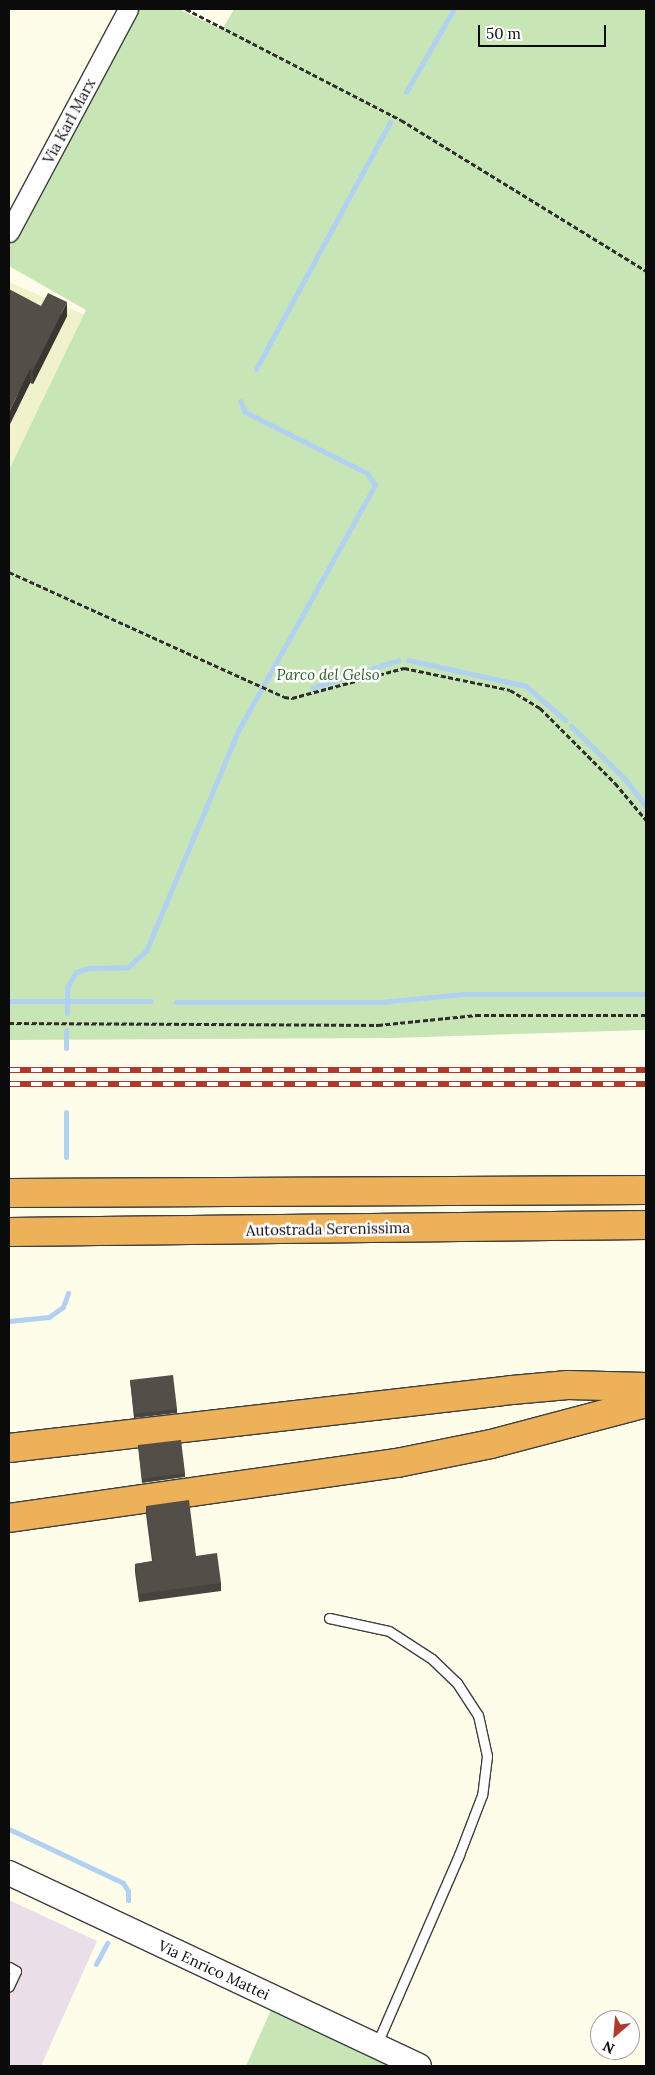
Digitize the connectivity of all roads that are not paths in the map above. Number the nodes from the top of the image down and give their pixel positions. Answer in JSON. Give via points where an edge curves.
{"nodes":[{"id":1,"x":128,"y":9,"type":"edge"},
{"id":2,"x":9,"y":232,"type":"edge"},
{"id":3,"x":9,"y":1185,"type":"edge"},
{"id":4,"x":646,"y":1190,"type":"edge"},
{"id":5,"x":149,"y":1192,"type":"junction"},
{"id":6,"x":9,"y":1194,"type":"edge"},
{"id":7,"x":646,"y":1225,"type":"edge"},
{"id":8,"x":9,"y":1232,"type":"edge"},
{"id":9,"x":646,"y":1387,"type":"edge"},
{"id":10,"x":646,"y":1403,"type":"edge"},
{"id":11,"x":9,"y":1448,"type":"edge"},
{"id":12,"x":9,"y":1518,"type":"edge"},
{"id":13,"x":329,"y":1618,"type":"dead end"},
{"id":14,"x":9,"y":1873,"type":"edge"},
{"id":15,"x":9,"y":1967,"type":"edge"},
{"id":16,"x":9,"y":1986,"type":"edge"},
{"id":17,"x":376,"y":2046,"type":"junction"},
{"id":18,"x":419,"y":2066,"type":"edge"}],
"edges":[{"from":1,"to":2,"type":"street","name":"Via Karl Marx"},
{"from":3,"to":5,"type":"highway"},
{"from":4,"to":5,"type":"highway"},
{"from":5,"to":6,"type":"highway"},
{"from":7,"to":8,"type":"highway","name":"Autostrada Serenissima"},
{"from":9,"to":11,"type":"highway","via":[[568,1385],[512,1390]]},
{"from":10,"to":12,"type":"highway","via":[[491,1444],[397,1463]]},
{"from":13,"to":17,"type":"lane","via":[[389,1632],[432,1659],[457,1683],[478,1715],[487,1756],[482,1795]]},
{"from":14,"to":17,"type":"street","name":"Via Enrico Mattei"},
{"from":15,"to":16,"type":"lane","via":[[16,1970]]},
{"from":17,"to":18,"type":"street","name":"Via Enrico Mattei"}]}
